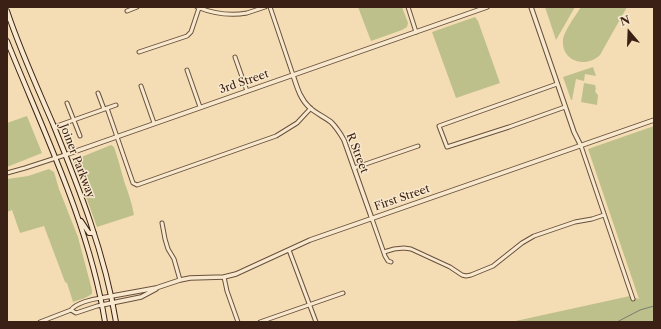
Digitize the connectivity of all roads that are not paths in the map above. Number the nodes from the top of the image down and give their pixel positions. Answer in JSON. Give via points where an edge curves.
{"nodes":[{"id":1,"x":136,"y":7,"type":"edge"},
{"id":2,"x":265,"y":7,"type":"edge"},
{"id":3,"x":270,"y":7,"type":"edge"},
{"id":4,"x":408,"y":7,"type":"edge"},
{"id":5,"x":486,"y":7,"type":"edge"},
{"id":6,"x":531,"y":7,"type":"edge"},
{"id":7,"x":198,"y":8,"type":"edge"},
{"id":8,"x":7,"y":11,"type":"edge"},
{"id":9,"x":127,"y":11,"type":"dead end"},
{"id":10,"x":416,"y":32,"type":"junction"},
{"id":11,"x":7,"y":41,"type":"edge"},
{"id":12,"x":139,"y":52,"type":"dead end"},
{"id":13,"x":235,"y":57,"type":"dead end"},
{"id":14,"x":187,"y":70,"type":"dead end"},
{"id":15,"x":293,"y":75,"type":"junction"},
{"id":16,"x":557,"y":84,"type":"junction"},
{"id":17,"x":141,"y":86,"type":"dead end"},
{"id":18,"x":38,"y":88,"type":"junction"},
{"id":19,"x":27,"y":91,"type":"junction"},
{"id":20,"x":247,"y":91,"type":"junction"},
{"id":21,"x":98,"y":93,"type":"dead end"},
{"id":22,"x":67,"y":103,"type":"dead end"},
{"id":23,"x":116,"y":105,"type":"dead end"},
{"id":24,"x":200,"y":107,"type":"junction"},
{"id":25,"x":565,"y":107,"type":"junction"},
{"id":26,"x":311,"y":108,"type":"junction"},
{"id":27,"x":105,"y":109,"type":"junction"},
{"id":28,"x":73,"y":120,"type":"junction"},
{"id":29,"x":654,"y":120,"type":"edge"},
{"id":30,"x":154,"y":123,"type":"junction"},
{"id":31,"x":54,"y":127,"type":"junction"},
{"id":32,"x":80,"y":136,"type":"dead end"},
{"id":33,"x":117,"y":136,"type":"junction"},
{"id":34,"x":418,"y":146,"type":"dead end"},
{"id":35,"x":581,"y":146,"type":"junction"},
{"id":36,"x":65,"y":155,"type":"junction"},
{"id":37,"x":55,"y":158,"type":"junction"},
{"id":38,"x":354,"y":168,"type":"junction"},
{"id":39,"x":7,"y":173,"type":"edge"},
{"id":40,"x":76,"y":212,"type":"junction"},
{"id":41,"x":604,"y":215,"type":"junction"},
{"id":42,"x":372,"y":219,"type":"junction"},
{"id":43,"x":162,"y":223,"type":"dead end"},
{"id":44,"x":94,"y":233,"type":"junction"},
{"id":45,"x":289,"y":250,"type":"junction"},
{"id":46,"x":384,"y":252,"type":"junction"},
{"id":47,"x":391,"y":262,"type":"dead end"},
{"id":48,"x":224,"y":277,"type":"junction"},
{"id":49,"x":180,"y":280,"type":"junction"},
{"id":50,"x":156,"y":288,"type":"junction"},
{"id":51,"x":343,"y":293,"type":"dead end"},
{"id":52,"x":111,"y":296,"type":"junction"},
{"id":53,"x":101,"y":298,"type":"junction"},
{"id":54,"x":633,"y":299,"type":"dead end"},
{"id":55,"x":112,"y":303,"type":"junction"},
{"id":56,"x":102,"y":305,"type":"junction"},
{"id":57,"x":309,"y":305,"type":"junction"},
{"id":58,"x":71,"y":310,"type":"junction"},
{"id":59,"x":40,"y":322,"type":"edge"},
{"id":60,"x":105,"y":322,"type":"edge"},
{"id":61,"x":116,"y":322,"type":"edge"},
{"id":62,"x":238,"y":322,"type":"edge"},
{"id":63,"x":260,"y":322,"type":"edge"},
{"id":64,"x":316,"y":322,"type":"edge"}],
"edges":[{"from":1,"to":9,"type":"street"},
{"from":2,"to":7,"type":"street","via":[[237,14]]},
{"from":3,"to":15,"type":"street","name":"R Street"},
{"from":4,"to":10,"type":"street"},
{"from":5,"to":10,"type":"street","name":"3rd Street"},
{"from":6,"to":16,"type":"street"},
{"from":7,"to":12,"type":"street","via":[[191,32],[187,36]]},
{"from":8,"to":18,"type":"main road","name":"Joiner Parkway"},
{"from":10,"to":15,"type":"street","name":"3rd Street"},
{"from":11,"to":19,"type":"main road","name":"Joiner Parkway"},
{"from":13,"to":20,"type":"street"},
{"from":14,"to":24,"type":"street"},
{"from":15,"to":20,"type":"street","name":"3rd Street"},
{"from":15,"to":26,"type":"street","name":"R Street","via":[[300,95]]},
{"from":16,"to":25,"type":"street"},
{"from":16,"to":25,"type":"street","via":[[439,126],[447,148]]},
{"from":17,"to":30,"type":"street"},
{"from":18,"to":19,"type":"main road"},
{"from":18,"to":31,"type":"main road","name":"Joiner Parkway"},
{"from":19,"to":37,"type":"main road","name":"Joiner Parkway"},
{"from":20,"to":24,"type":"street","name":"3rd Street"},
{"from":21,"to":27,"type":"street"},
{"from":22,"to":28,"type":"street"},
{"from":23,"to":27,"type":"street"},
{"from":24,"to":30,"type":"street","name":"3rd Street"},
{"from":25,"to":35,"type":"street"},
{"from":26,"to":33,"type":"street","via":[[297,123],[276,136],[137,185],[133,183]]},
{"from":26,"to":38,"type":"street","name":"R Street","via":[[339,131]]},
{"from":27,"to":28,"type":"street"},
{"from":27,"to":33,"type":"street"},
{"from":28,"to":31,"type":"street"},
{"from":28,"to":32,"type":"street"},
{"from":29,"to":35,"type":"street","name":"First Street"},
{"from":30,"to":33,"type":"street","name":"3rd Street"},
{"from":31,"to":36,"type":"main road","name":"Joiner Parkway"},
{"from":33,"to":36,"type":"street","name":"3rd Street"},
{"from":34,"to":38,"type":"street"},
{"from":35,"to":41,"type":"street"},
{"from":35,"to":42,"type":"street","name":"First Street"},
{"from":36,"to":37,"type":"street","name":"3rd Street"},
{"from":36,"to":44,"type":"main road","name":"Joiner Parkway"},
{"from":37,"to":39,"type":"street","name":"3rd Street"},
{"from":37,"to":40,"type":"main road","name":"Joiner Parkway"},
{"from":38,"to":42,"type":"street","name":"R Street"},
{"from":40,"to":44,"type":"main road","via":[[89,233]]},
{"from":40,"to":53,"type":"main road","name":"Joiner Parkway"},
{"from":41,"to":46,"type":"street","via":[[535,235],[493,266],[466,276],[411,249]]},
{"from":41,"to":54,"type":"street"},
{"from":42,"to":45,"type":"street","name":"First Street","via":[[310,240]]},
{"from":42,"to":46,"type":"street","name":"R Street"},
{"from":43,"to":49,"type":"street","via":[[168,249]]},
{"from":44,"to":52,"type":"main road","name":"Joiner Parkway"},
{"from":45,"to":48,"type":"street","name":"First Street","via":[[245,271]]},
{"from":45,"to":57,"type":"street"},
{"from":46,"to":47,"type":"street","name":"R Street"},
{"from":48,"to":49,"type":"street","name":"First Street"},
{"from":48,"to":62,"type":"street"},
{"from":49,"to":50,"type":"street","name":"First Street"},
{"from":50,"to":52,"type":"street"},
{"from":50,"to":55,"type":"street","via":[[141,297]]},
{"from":51,"to":57,"type":"street"},
{"from":52,"to":53,"type":"street"},
{"from":52,"to":55,"type":"main road","name":"Joiner Parkway"},
{"from":53,"to":56,"type":"main road","name":"Joiner Parkway"},
{"from":53,"to":58,"type":"street","via":[[74,306]]},
{"from":55,"to":56,"type":"street"},
{"from":55,"to":61,"type":"main road","name":"Joiner Parkway"},
{"from":56,"to":58,"type":"street","via":[[76,313]]},
{"from":56,"to":60,"type":"main road","name":"Joiner Parkway"},
{"from":57,"to":63,"type":"street"},
{"from":57,"to":64,"type":"street"},
{"from":58,"to":59,"type":"street"}]}
